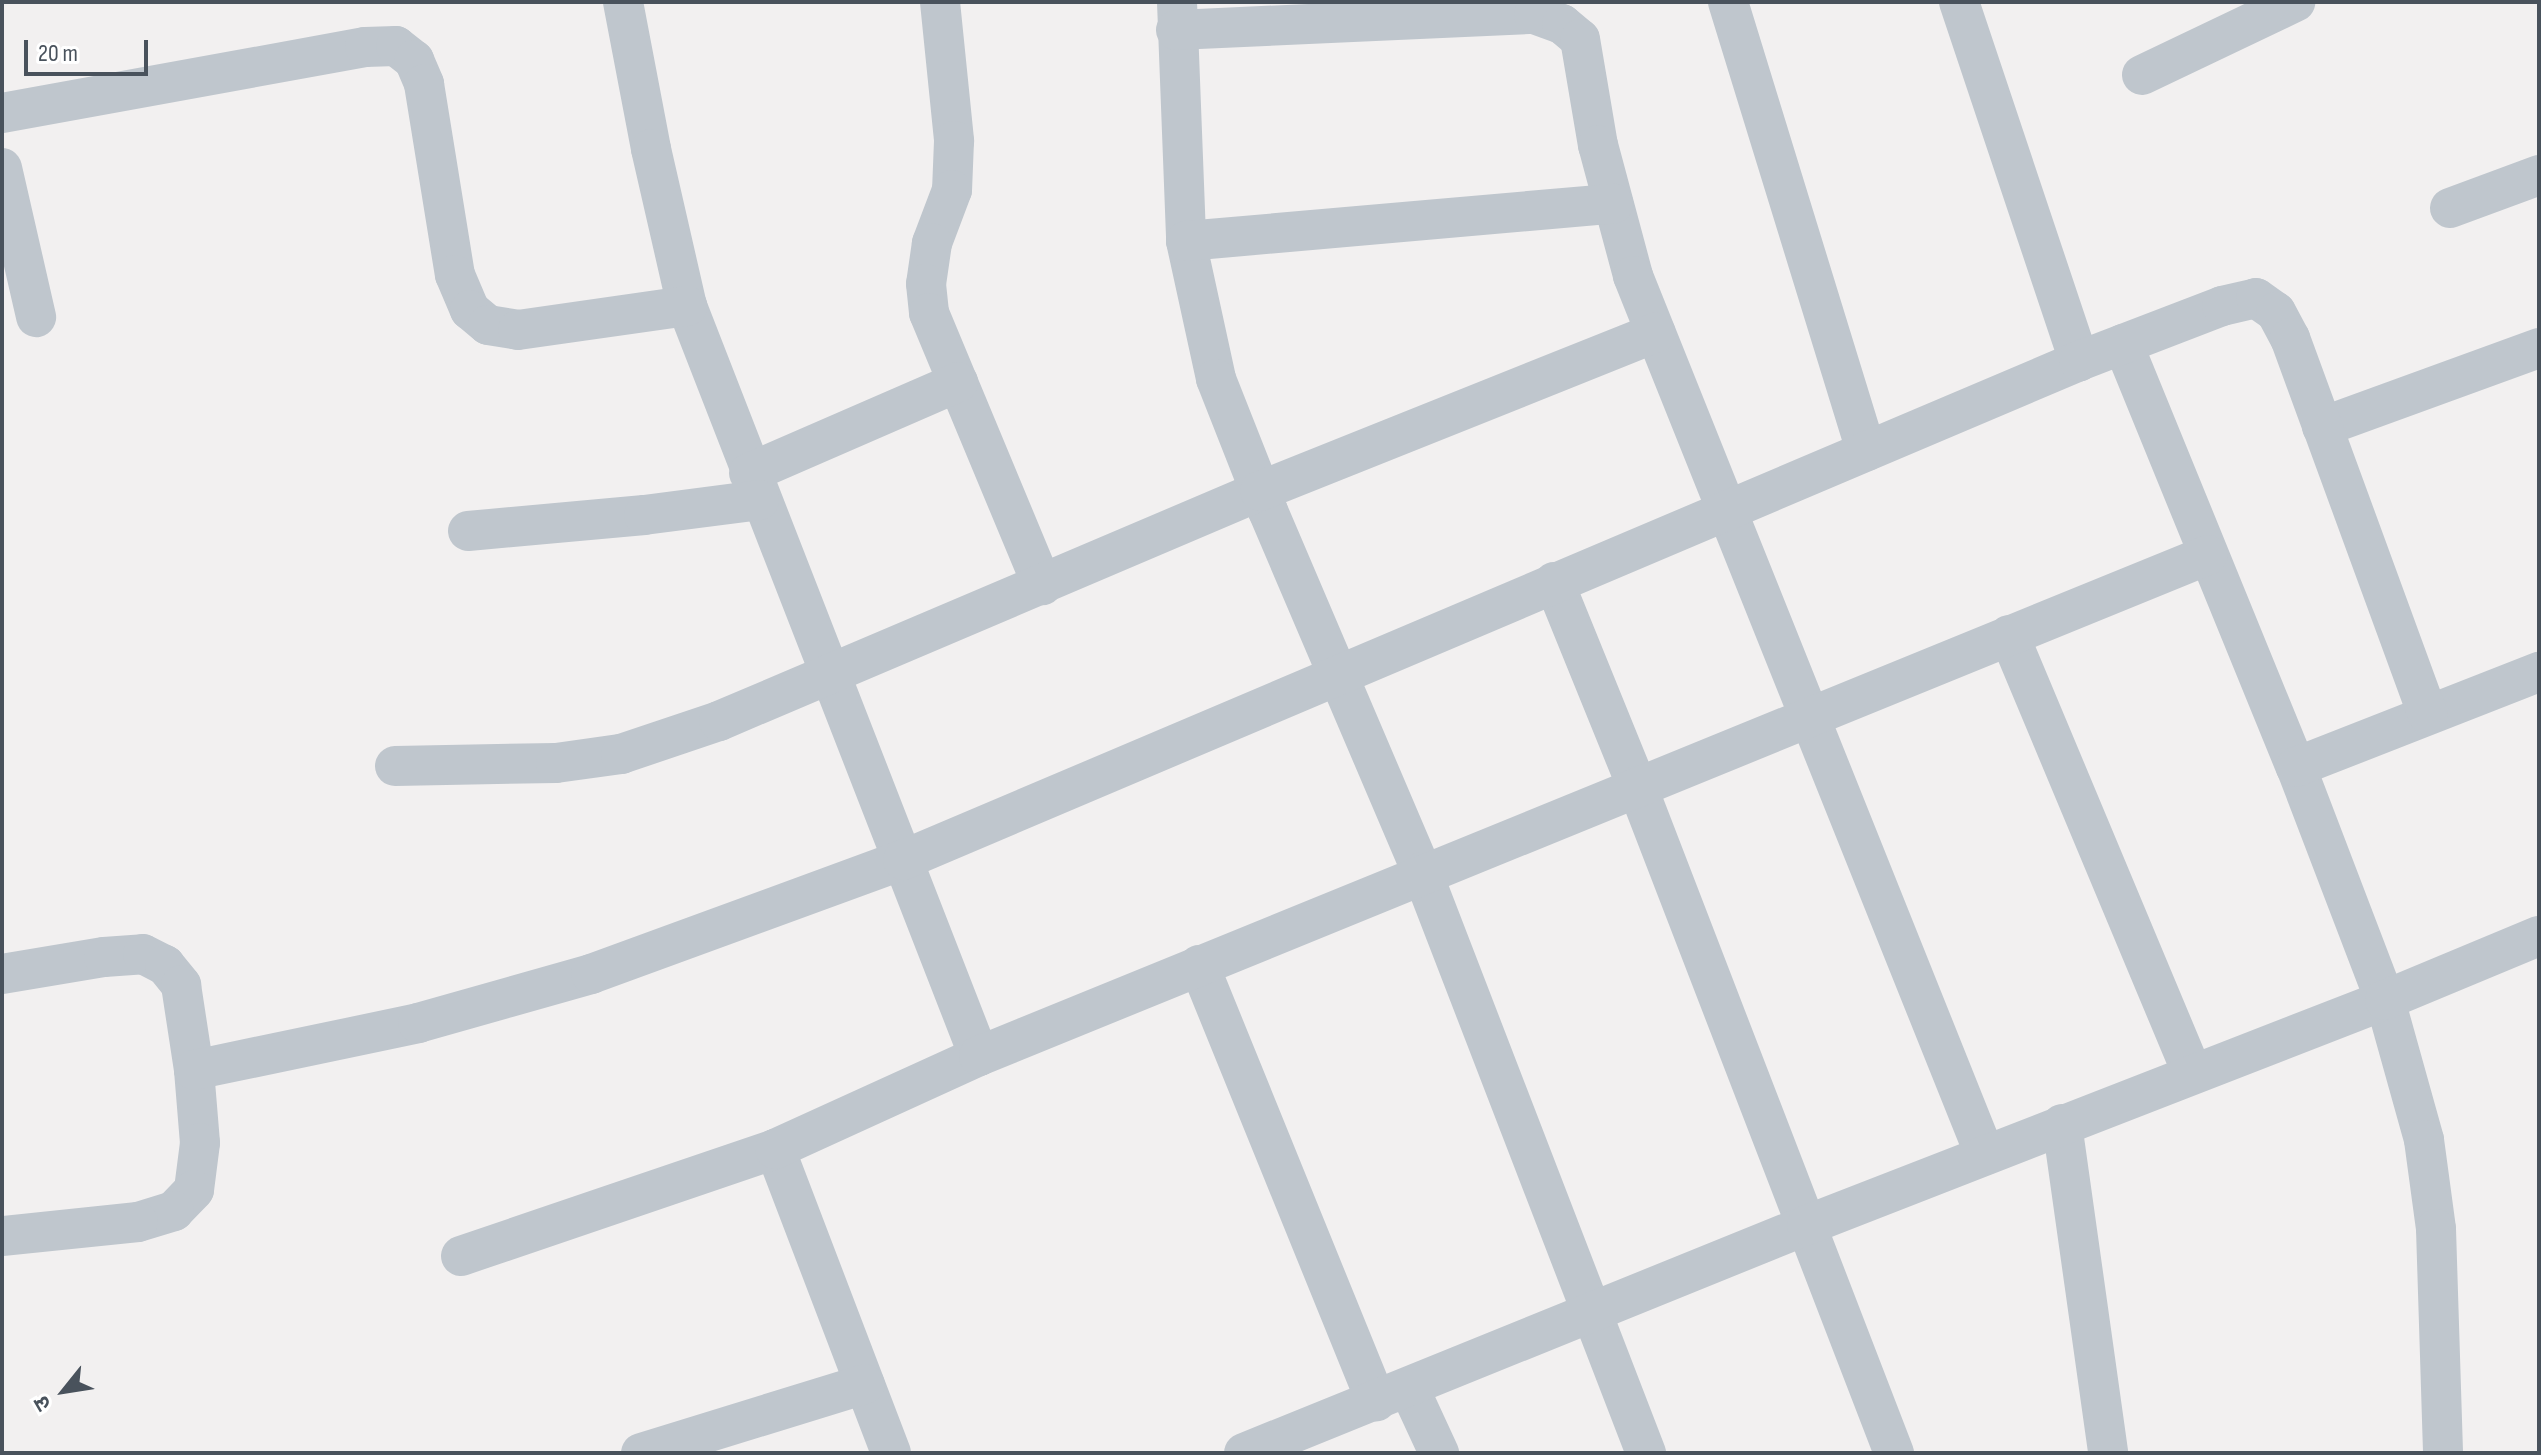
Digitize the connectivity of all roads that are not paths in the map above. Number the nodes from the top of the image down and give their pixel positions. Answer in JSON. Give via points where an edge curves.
{"nodes":[{"id":1,"x":623,"y":2,"type":"edge"},
{"id":2,"x":940,"y":2,"type":"edge"},
{"id":3,"x":1728,"y":2,"type":"edge"},
{"id":4,"x":1959,"y":2,"type":"edge"},
{"id":5,"x":2295,"y":2,"type":"edge"},
{"id":6,"x":1177,"y":16,"type":"edge"},
{"id":7,"x":2142,"y":75,"type":"dead end"},
{"id":8,"x":2,"y":113,"type":"edge"},
{"id":9,"x":2,"y":168,"type":"edge"},
{"id":10,"x":2535,"y":188,"type":"edge"},
{"id":11,"x":1613,"y":204,"type":"junction"},
{"id":12,"x":2450,"y":208,"type":"dead end"},
{"id":13,"x":7,"y":214,"type":"edge"},
{"id":14,"x":1186,"y":241,"type":"junction"},
{"id":15,"x":687,"y":306,"type":"junction"},
{"id":16,"x":36,"y":317,"type":"dead end"},
{"id":17,"x":1656,"y":333,"type":"junction"},
{"id":18,"x":2123,"y":344,"type":"junction"},
{"id":19,"x":2539,"y":348,"type":"edge"},
{"id":20,"x":2079,"y":361,"type":"junction"},
{"id":21,"x":958,"y":382,"type":"junction"},
{"id":22,"x":2322,"y":427,"type":"junction"},
{"id":23,"x":1866,"y":451,"type":"junction"},
{"id":24,"x":754,"y":486,"type":"junction"},
{"id":25,"x":1260,"y":491,"type":"junction"},
{"id":26,"x":1726,"y":510,"type":"junction"},
{"id":27,"x":468,"y":531,"type":"dead end"},
{"id":28,"x":2208,"y":555,"type":"junction"},
{"id":29,"x":1554,"y":582,"type":"junction"},
{"id":30,"x":1042,"y":585,"type":"junction"},
{"id":31,"x":2009,"y":635,"type":"junction"},
{"id":32,"x":2539,"y":672,"type":"edge"},
{"id":33,"x":831,"y":674,"type":"junction"},
{"id":34,"x":1337,"y":674,"type":"junction"},
{"id":35,"x":2428,"y":715,"type":"junction"},
{"id":36,"x":1809,"y":716,"type":"junction"},
{"id":37,"x":395,"y":766,"type":"dead end"},
{"id":38,"x":2296,"y":767,"type":"junction"},
{"id":39,"x":1637,"y":786,"type":"junction"},
{"id":40,"x":903,"y":860,"type":"junction"},
{"id":41,"x":1422,"y":872,"type":"junction"},
{"id":42,"x":2539,"y":936,"type":"edge"},
{"id":43,"x":1199,"y":965,"type":"junction"},
{"id":44,"x":2,"y":974,"type":"edge"},
{"id":45,"x":2385,"y":1000,"type":"junction"},
{"id":46,"x":979,"y":1056,"type":"junction"},
{"id":47,"x":194,"y":1070,"type":"junction"},
{"id":48,"x":2192,"y":1073,"type":"junction"},
{"id":49,"x":2062,"y":1124,"type":"junction"},
{"id":50,"x":775,"y":1149,"type":"junction"},
{"id":51,"x":1985,"y":1155,"type":"junction"},
{"id":52,"x":1807,"y":1225,"type":"junction"},
{"id":53,"x":2,"y":1236,"type":"edge"},
{"id":54,"x":461,"y":1256,"type":"dead end"},
{"id":55,"x":1591,"y":1313,"type":"junction"},
{"id":56,"x":865,"y":1384,"type":"junction"},
{"id":57,"x":1393,"y":1395,"type":"junction"},
{"id":58,"x":641,"y":1453,"type":"edge"},
{"id":59,"x":891,"y":1453,"type":"edge"},
{"id":60,"x":1244,"y":1453,"type":"edge"},
{"id":61,"x":1439,"y":1453,"type":"edge"},
{"id":62,"x":1646,"y":1453,"type":"edge"},
{"id":63,"x":1894,"y":1453,"type":"edge"},
{"id":64,"x":2108,"y":1453,"type":"edge"},
{"id":65,"x":2443,"y":1453,"type":"edge"}],
"edges":[{"from":1,"to":15,"type":"street"},
{"from":2,"to":21,"type":"street","via":[[954,154],[952,190],[932,243],[926,284],[929,313]]},
{"from":3,"to":23,"type":"street"},
{"from":4,"to":20,"type":"street"},
{"from":5,"to":7,"type":"street"},
{"from":6,"to":11,"type":"street","via":[[1534,14],[1562,24],[1580,39]]},
{"from":6,"to":14,"type":"street"},
{"from":8,"to":15,"type":"street","via":[[365,47],[396,46],[414,60],[424,84],[455,275],[470,310],[488,325],[518,330]]},
{"from":9,"to":13,"type":"street"},
{"from":10,"to":12,"type":"street"},
{"from":11,"to":14,"type":"street"},
{"from":11,"to":17,"type":"street"},
{"from":13,"to":16,"type":"street"},
{"from":14,"to":25,"type":"street","via":[[1216,379]]},
{"from":15,"to":24,"type":"street"},
{"from":17,"to":25,"type":"street"},
{"from":17,"to":26,"type":"street"},
{"from":18,"to":20,"type":"street"},
{"from":18,"to":22,"type":"street","via":[[2256,298],[2276,312],[2290,338]]},
{"from":18,"to":28,"type":"street"},
{"from":19,"to":22,"type":"street"},
{"from":20,"to":23,"type":"street"},
{"from":21,"to":24,"type":"street"},
{"from":21,"to":30,"type":"street"},
{"from":22,"to":35,"type":"street"},
{"from":23,"to":26,"type":"street"},
{"from":24,"to":27,"type":"street","via":[[644,515]]},
{"from":24,"to":33,"type":"street"},
{"from":25,"to":30,"type":"street"},
{"from":25,"to":34,"type":"street"},
{"from":26,"to":29,"type":"street"},
{"from":26,"to":36,"type":"street"},
{"from":28,"to":31,"type":"street"},
{"from":28,"to":38,"type":"street"},
{"from":29,"to":34,"type":"street"},
{"from":29,"to":39,"type":"street"},
{"from":30,"to":33,"type":"street"},
{"from":31,"to":36,"type":"street"},
{"from":31,"to":48,"type":"street"},
{"from":32,"to":35,"type":"street"},
{"from":33,"to":37,"type":"street","via":[[719,721],[621,754],[494,767]]},
{"from":33,"to":40,"type":"street"},
{"from":34,"to":40,"type":"street"},
{"from":34,"to":41,"type":"street"},
{"from":35,"to":38,"type":"street"},
{"from":36,"to":39,"type":"street"},
{"from":36,"to":51,"type":"street"},
{"from":38,"to":45,"type":"street"},
{"from":39,"to":41,"type":"street"},
{"from":39,"to":52,"type":"street"},
{"from":40,"to":46,"type":"street"},
{"from":40,"to":47,"type":"street","via":[[591,974],[418,1023]]},
{"from":41,"to":43,"type":"street"},
{"from":41,"to":55,"type":"street"},
{"from":42,"to":45,"type":"street"},
{"from":43,"to":46,"type":"street"},
{"from":43,"to":57,"type":"street"},
{"from":44,"to":47,"type":"street","via":[[143,954],[165,965],[181,985]]},
{"from":45,"to":48,"type":"street"},
{"from":45,"to":65,"type":"street","via":[[2424,1140],[2436,1229]]},
{"from":46,"to":50,"type":"street"},
{"from":47,"to":53,"type":"street","via":[[200,1143],[194,1190],[174,1211],[138,1222]]},
{"from":48,"to":49,"type":"street"},
{"from":49,"to":51,"type":"street"},
{"from":49,"to":64,"type":"street"},
{"from":50,"to":54,"type":"street"},
{"from":50,"to":56,"type":"street"},
{"from":51,"to":52,"type":"street"},
{"from":52,"to":55,"type":"street"},
{"from":52,"to":63,"type":"street"},
{"from":55,"to":57,"type":"street"},
{"from":55,"to":62,"type":"street"},
{"from":56,"to":58,"type":"street"},
{"from":56,"to":59,"type":"street"},
{"from":57,"to":60,"type":"street"},
{"from":57,"to":61,"type":"street"}]}
